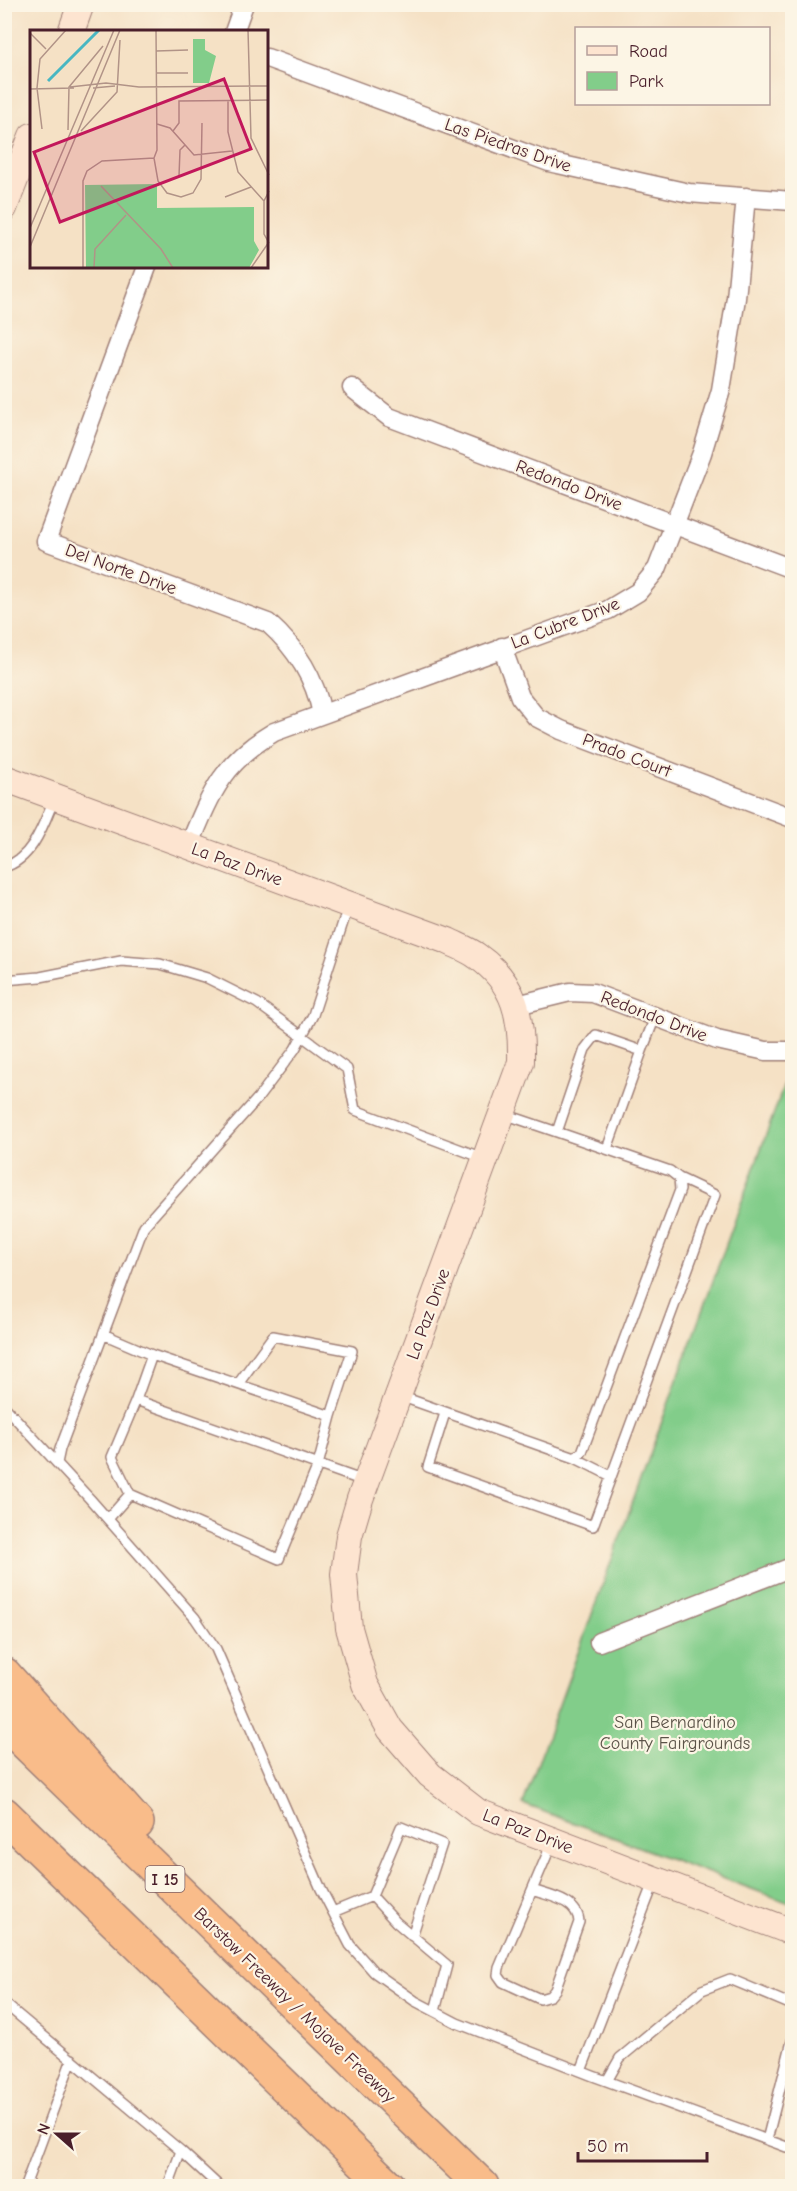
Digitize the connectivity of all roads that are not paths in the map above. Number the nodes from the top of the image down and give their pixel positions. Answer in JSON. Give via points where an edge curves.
{"nodes":[{"id":1,"x":81,"y":4,"type":"edge"},
{"id":2,"x":244,"y":4,"type":"edge"},
{"id":3,"x":72,"y":30,"type":"edge"},
{"id":4,"x":235,"y":30,"type":"edge"},
{"id":5,"x":268,"y":58,"type":"edge"},
{"id":6,"x":30,"y":141,"type":"edge"},
{"id":7,"x":746,"y":197,"type":"junction"},
{"id":8,"x":792,"y":201,"type":"edge"},
{"id":9,"x":4,"y":208,"type":"edge"},
{"id":10,"x":147,"y":268,"type":"edge"},
{"id":11,"x":352,"y":388,"type":"dead end"},
{"id":12,"x":674,"y":524,"type":"junction"},
{"id":13,"x":792,"y":568,"type":"edge"},
{"id":14,"x":502,"y":647,"type":"junction"},
{"id":15,"x":322,"y":714,"type":"junction"},
{"id":16,"x":4,"y":778,"type":"edge"},
{"id":17,"x":55,"y":797,"type":"junction"},
{"id":18,"x":792,"y":818,"type":"edge"},
{"id":19,"x":189,"y":846,"type":"junction"},
{"id":20,"x":4,"y":867,"type":"edge"},
{"id":21,"x":349,"y":905,"type":"junction"},
{"id":22,"x":4,"y":980,"type":"edge"},
{"id":23,"x":517,"y":1005,"type":"junction"},
{"id":24,"x":655,"y":1017,"type":"junction"},
{"id":25,"x":302,"y":1036,"type":"junction"},
{"id":26,"x":792,"y":1051,"type":"edge"},
{"id":27,"x":642,"y":1052,"type":"junction"},
{"id":28,"x":502,"y":1113,"type":"junction"},
{"id":29,"x":557,"y":1132,"type":"junction"},
{"id":30,"x":607,"y":1149,"type":"junction"},
{"id":31,"x":486,"y":1159,"type":"junction"},
{"id":32,"x":679,"y":1178,"type":"junction"},
{"id":33,"x":103,"y":1334,"type":"junction"},
{"id":34,"x":152,"y":1354,"type":"junction"},
{"id":35,"x":238,"y":1384,"type":"junction"},
{"id":36,"x":398,"y":1396,"type":"junction"},
{"id":37,"x":136,"y":1400,"type":"junction"},
{"id":38,"x":4,"y":1406,"type":"edge"},
{"id":39,"x":445,"y":1413,"type":"junction"},
{"id":40,"x":331,"y":1416,"type":"junction"},
{"id":41,"x":575,"y":1458,"type":"junction"},
{"id":42,"x":57,"y":1463,"type":"junction"},
{"id":43,"x":318,"y":1465,"type":"junction"},
{"id":44,"x":611,"y":1476,"type":"junction"},
{"id":45,"x":366,"y":1482,"type":"junction"},
{"id":46,"x":130,"y":1494,"type":"junction"},
{"id":47,"x":108,"y":1519,"type":"junction"},
{"id":48,"x":792,"y":1567,"type":"edge"},
{"id":49,"x":599,"y":1642,"type":"dead end"},
{"id":50,"x":4,"y":1674,"type":"edge"},
{"id":51,"x":4,"y":1722,"type":"edge"},
{"id":52,"x":4,"y":1814,"type":"edge"},
{"id":53,"x":4,"y":1834,"type":"edge"},
{"id":54,"x":553,"y":1841,"type":"junction"},
{"id":55,"x":655,"y":1879,"type":"junction"},
{"id":56,"x":532,"y":1890,"type":"junction"},
{"id":57,"x":85,"y":1892,"type":"junction"},
{"id":58,"x":372,"y":1896,"type":"junction"},
{"id":59,"x":333,"y":1912,"type":"junction"},
{"id":60,"x":792,"y":1932,"type":"edge"},
{"id":61,"x":412,"y":1935,"type":"junction"},
{"id":62,"x":4,"y":2002,"type":"edge"},
{"id":63,"x":792,"y":2005,"type":"edge"},
{"id":64,"x":435,"y":2011,"type":"junction"},
{"id":65,"x":326,"y":2035,"type":"junction"},
{"id":66,"x":792,"y":2041,"type":"edge"},
{"id":67,"x":72,"y":2059,"type":"junction"},
{"id":68,"x":581,"y":2071,"type":"junction"},
{"id":69,"x":608,"y":2081,"type":"junction"},
{"id":70,"x":767,"y":2140,"type":"junction"},
{"id":71,"x":792,"y":2149,"type":"edge"},
{"id":72,"x":181,"y":2151,"type":"junction"},
{"id":73,"x":25,"y":2187,"type":"edge"},
{"id":74,"x":168,"y":2187,"type":"edge"},
{"id":75,"x":219,"y":2187,"type":"edge"},
{"id":76,"x":388,"y":2187,"type":"edge"},
{"id":77,"x":482,"y":2187,"type":"edge"}],
"edges":[{"from":1,"to":3,"type":"street"},
{"from":2,"to":4,"type":"street"},
{"from":5,"to":7,"type":"street","name":"Las Piedras Drive","via":[[549,162],[689,193]]},
{"from":6,"to":9,"type":"street"},
{"from":7,"to":8,"type":"street","name":"Las Piedras Drive"},
{"from":7,"to":12,"type":"street","name":"La Cubre Drive","via":[[736,298],[721,390]]},
{"from":10,"to":15,"type":"street","name":"Del Norte Drive","via":[[46,541],[268,623],[300,660],[318,695]]},
{"from":11,"to":12,"type":"street","name":"Redondo Drive","via":[[389,417]]},
{"from":12,"to":13,"type":"street","name":"Redondo Drive"},
{"from":12,"to":14,"type":"street","name":"La Cubre Drive","via":[[657,569],[638,592],[608,610]]},
{"from":14,"to":15,"type":"street","name":"La Cubre Drive"},
{"from":14,"to":18,"type":"street","name":"Prado Court","via":[[520,698],[536,717]]},
{"from":15,"to":19,"type":"street","name":"La Cubre Drive","via":[[274,732],[234,761],[219,780]]},
{"from":16,"to":17,"type":"street","name":"La Paz Drive"},
{"from":17,"to":19,"type":"street","name":"La Paz Drive"},
{"from":17,"to":20,"type":"lane","via":[[36,840],[14,864]]},
{"from":19,"to":21,"type":"street","name":"La Paz Drive"},
{"from":21,"to":23,"type":"street","name":"La Paz Drive","via":[[448,941],[477,956],[499,977]]},
{"from":21,"to":25,"type":"lane"},
{"from":22,"to":25,"type":"lane","via":[[121,961],[160,964],[207,978],[257,1003]]},
{"from":23,"to":24,"type":"street","name":"Redondo Drive","via":[[570,992],[593,993]]},
{"from":23,"to":28,"type":"street","name":"La Paz Drive","via":[[521,1062]]},
{"from":24,"to":26,"type":"street","name":"Redondo Drive","via":[[717,1040],[766,1051]]},
{"from":24,"to":27,"type":"lane"},
{"from":25,"to":31,"type":"lane","via":[[347,1069],[355,1110]]},
{"from":25,"to":33,"type":"lane","via":[[258,1098],[144,1226]]},
{"from":27,"to":29,"type":"lane","via":[[596,1035],[585,1049]]},
{"from":27,"to":30,"type":"lane"},
{"from":28,"to":29,"type":"lane"},
{"from":28,"to":31,"type":"street","name":"La Paz Drive"},
{"from":29,"to":30,"type":"lane"},
{"from":30,"to":32,"type":"lane","via":[[670,1171]]},
{"from":31,"to":36,"type":"street","name":"La Paz Drive"},
{"from":32,"to":41,"type":"lane","via":[[680,1190],[612,1378],[582,1452]]},
{"from":32,"to":44,"type":"lane","via":[[715,1195]]},
{"from":33,"to":34,"type":"lane"},
{"from":33,"to":42,"type":"lane"},
{"from":34,"to":35,"type":"lane"},
{"from":34,"to":37,"type":"lane"},
{"from":35,"to":40,"type":"lane"},
{"from":35,"to":40,"type":"lane","via":[[273,1336],[352,1351]]},
{"from":36,"to":39,"type":"lane"},
{"from":36,"to":45,"type":"street","name":"La Paz Drive"},
{"from":37,"to":43,"type":"lane"},
{"from":37,"to":46,"type":"lane","via":[[112,1457]]},
{"from":38,"to":42,"type":"lane"},
{"from":39,"to":41,"type":"lane"},
{"from":39,"to":44,"type":"lane","via":[[428,1467],[593,1526]]},
{"from":40,"to":43,"type":"lane"},
{"from":41,"to":44,"type":"lane"},
{"from":42,"to":47,"type":"lane"},
{"from":43,"to":45,"type":"lane"},
{"from":43,"to":46,"type":"lane","via":[[279,1559]]},
{"from":45,"to":54,"type":"street","name":"La Paz Drive","via":[[349,1536],[344,1574],[349,1628],[365,1684],[390,1729],[430,1775],[478,1812]]},
{"from":46,"to":47,"type":"lane"},
{"from":47,"to":59,"type":"lane","via":[[195,1618],[216,1649]]},
{"from":48,"to":49,"type":"street"},
{"from":50,"to":65,"type":"highway"},
{"from":51,"to":65,"type":"highway","name":"Barstow Freeway / Mojave Freeway","number":"I 15"},
{"from":52,"to":57,"type":"highway"},
{"from":53,"to":57,"type":"highway"},
{"from":54,"to":55,"type":"street","name":"La Paz Drive"},
{"from":54,"to":56,"type":"lane"},
{"from":55,"to":60,"type":"street","name":"La Paz Drive"},
{"from":55,"to":68,"type":"lane"},
{"from":56,"to":56,"type":"lane","via":[[498,1975],[504,1982],[540,1999],[555,1990],[579,1917],[570,1904]]},
{"from":57,"to":76,"type":"highway"},
{"from":58,"to":59,"type":"lane"},
{"from":58,"to":61,"type":"lane"},
{"from":58,"to":61,"type":"lane","via":[[401,1827],[442,1844]]},
{"from":59,"to":64,"type":"lane","via":[[350,1945],[374,1972]]},
{"from":61,"to":64,"type":"lane","via":[[447,1965]]},
{"from":62,"to":67,"type":"lane"},
{"from":63,"to":69,"type":"lane","via":[[730,1979],[702,1990],[620,2058]]},
{"from":64,"to":68,"type":"lane"},
{"from":65,"to":77,"type":"highway","name":"Barstow Freeway / Mojave Freeway","number":"I 15"},
{"from":66,"to":70,"type":"lane"},
{"from":67,"to":72,"type":"lane"},
{"from":67,"to":73,"type":"lane"},
{"from":68,"to":69,"type":"lane"},
{"from":69,"to":70,"type":"lane"},
{"from":70,"to":71,"type":"lane"},
{"from":72,"to":74,"type":"lane"},
{"from":72,"to":75,"type":"lane"}]}
